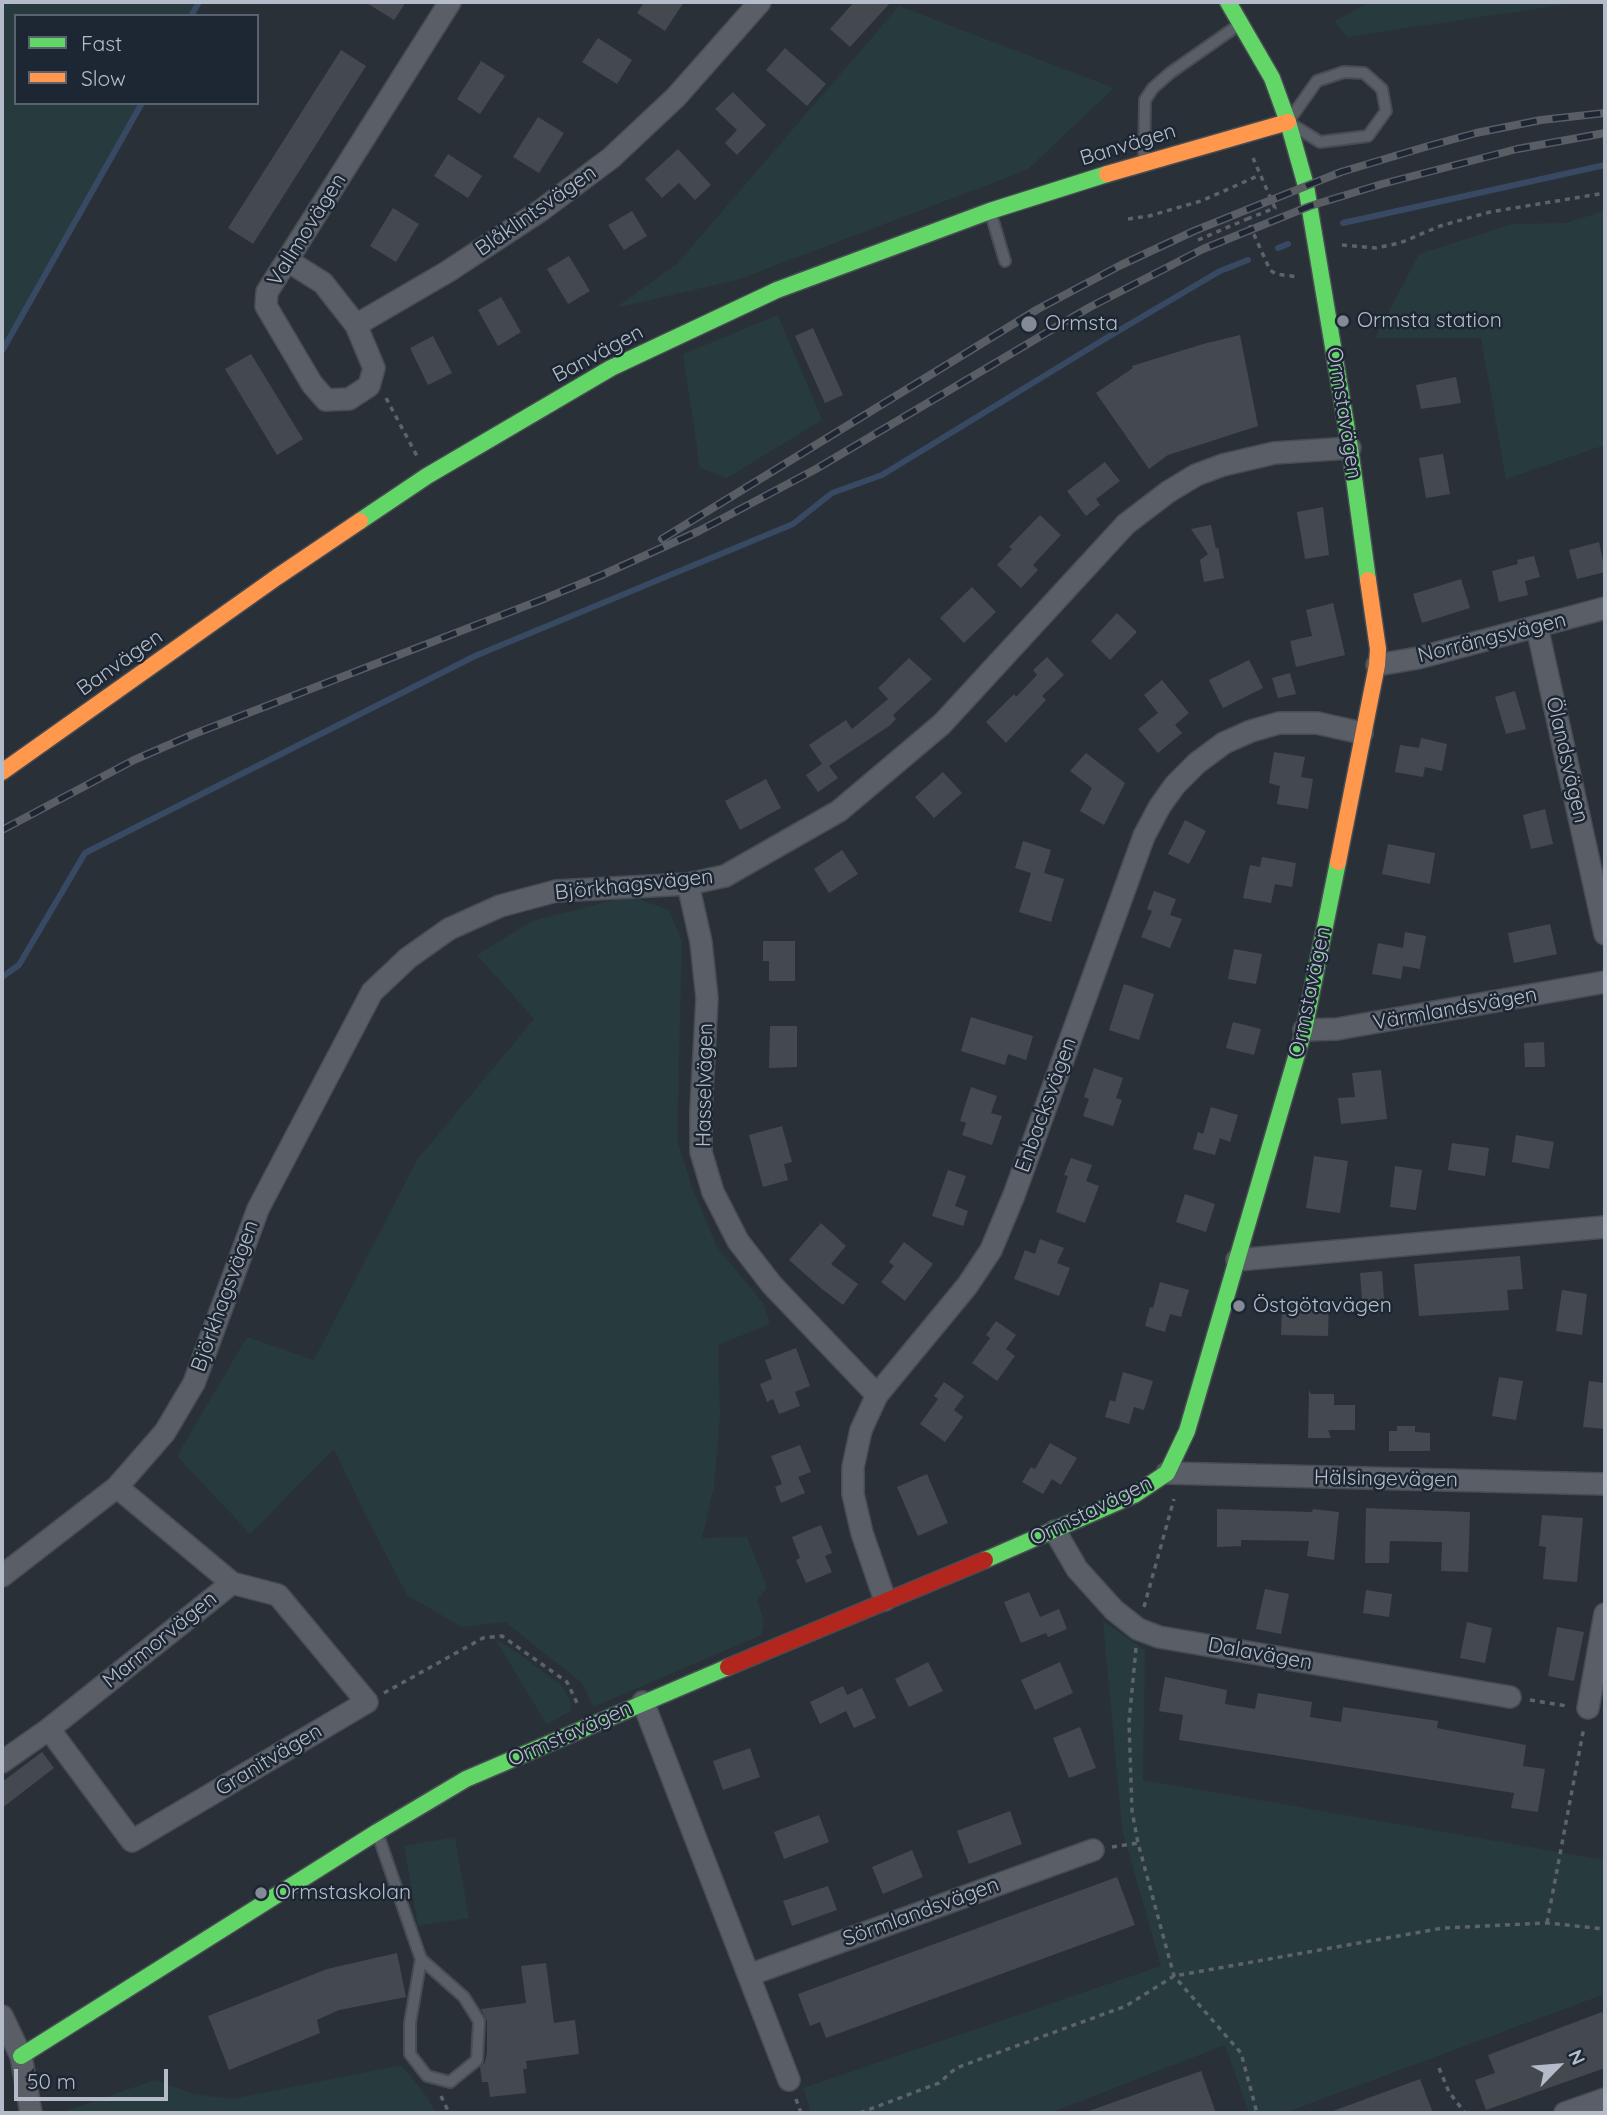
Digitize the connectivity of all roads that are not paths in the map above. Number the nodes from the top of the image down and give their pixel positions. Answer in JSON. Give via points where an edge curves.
{"nodes":[{"id":1,"x":450,"y":2,"type":"edge"},
{"id":2,"x":761,"y":2,"type":"edge"},
{"id":3,"x":1228,"y":2,"type":"edge"},
{"id":4,"x":1242,"y":23,"type":"junction"},
{"id":5,"x":1288,"y":122,"type":"junction"},
{"id":6,"x":1144,"y":162,"type":"junction"},
{"id":7,"x":990,"y":211,"type":"junction"},
{"id":8,"x":288,"y":261,"type":"junction"},
{"id":9,"x":1005,"y":261,"type":"dead end"},
{"id":10,"x":356,"y":325,"type":"junction"},
{"id":11,"x":1350,"y":448,"type":"junction"},
{"id":12,"x":1605,"y":608,"type":"edge"},
{"id":13,"x":1537,"y":627,"type":"junction"},
{"id":14,"x":1377,"y":665,"type":"junction"},
{"id":15,"x":1362,"y":733,"type":"junction"},
{"id":16,"x":2,"y":772,"type":"edge"},
{"id":17,"x":688,"y":884,"type":"junction"},
{"id":18,"x":1605,"y":934,"type":"edge"},
{"id":19,"x":1605,"y":982,"type":"edge"},
{"id":20,"x":1304,"y":1030,"type":"junction"},
{"id":21,"x":1605,"y":1227,"type":"edge"},
{"id":22,"x":1237,"y":1260,"type":"junction"},
{"id":23,"x":877,"y":1395,"type":"junction"},
{"id":24,"x":1174,"y":1473,"type":"junction"},
{"id":25,"x":1605,"y":1484,"type":"edge"},
{"id":26,"x":117,"y":1487,"type":"junction"},
{"id":27,"x":1055,"y":1531,"type":"junction"},
{"id":28,"x":2,"y":1576,"type":"edge"},
{"id":29,"x":232,"y":1583,"type":"junction"},
{"id":30,"x":885,"y":1600,"type":"junction"},
{"id":31,"x":1605,"y":1614,"type":"edge"},
{"id":32,"x":1510,"y":1697,"type":"road end"},
{"id":33,"x":643,"y":1702,"type":"junction"},
{"id":34,"x":1588,"y":1708,"type":"road end"},
{"id":35,"x":49,"y":1729,"type":"junction"},
{"id":36,"x":2,"y":1762,"type":"edge"},
{"id":37,"x":377,"y":1832,"type":"junction"},
{"id":38,"x":1093,"y":1850,"type":"dead end"},
{"id":39,"x":421,"y":1959,"type":"junction"},
{"id":40,"x":749,"y":1975,"type":"junction"},
{"id":41,"x":2,"y":2016,"type":"edge"},
{"id":42,"x":21,"y":2056,"type":"junction"},
{"id":43,"x":789,"y":2080,"type":"dead end"},
{"id":44,"x":1605,"y":2099,"type":"edge"},
{"id":45,"x":31,"y":2113,"type":"edge"},
{"id":46,"x":1565,"y":2113,"type":"edge"}],
"edges":[{"from":1,"to":8,"type":"street","name":"Vallmovägen"},
{"from":2,"to":10,"type":"street","name":"Blåklintsvägen","via":[[676,97],[611,158],[447,272]]},
{"from":3,"to":4,"type":"street","name":"Ormstavägen"},
{"from":4,"to":5,"type":"street","name":"Ormstavägen","via":[[1272,78]]},
{"from":4,"to":6,"type":"lane","via":[[1153,88],[1145,100]]},
{"from":5,"to":5,"type":"lane","via":[[1320,142],[1368,136],[1386,111],[1382,89],[1364,73],[1344,72],[1317,81]]},
{"from":5,"to":6,"type":"street","name":"Banvägen"},
{"from":5,"to":11,"type":"street","name":"Ormstavägen","via":[[1317,243]]},
{"from":6,"to":7,"type":"street","name":"Banvägen"},
{"from":7,"to":9,"type":"lane"},
{"from":7,"to":16,"type":"street","name":"Banvägen","via":[[777,290],[611,368],[427,476]]},
{"from":8,"to":10,"type":"street","via":[[323,283]]},
{"from":8,"to":10,"type":"street","name":"Vallmovägen","via":[[267,292],[266,306],[326,400],[349,399],[369,386],[374,368]]},
{"from":11,"to":14,"type":"street","name":"Ormstavägen"},
{"from":11,"to":17,"type":"street","name":"Björkhagsvägen","via":[[1274,453],[1223,465],[1168,492],[1126,524],[942,724],[839,811],[725,876]]},
{"from":12,"to":13,"type":"street","name":"Norrängsvägen"},
{"from":13,"to":14,"type":"street","name":"Norrängsvägen"},
{"from":13,"to":18,"type":"street","name":"Ölandsvägen"},
{"from":14,"to":15,"type":"street","name":"Ormstavägen"},
{"from":15,"to":20,"type":"street","name":"Ormstavägen"},
{"from":15,"to":23,"type":"street","name":"Enbacksvägen","via":[[1317,723],[1279,723],[1251,731],[1196,763],[1168,795],[1144,836],[991,1250]]},
{"from":17,"to":23,"type":"street","name":"Hasselvägen","via":[[707,998],[701,1152],[713,1192],[738,1241],[772,1285]]},
{"from":17,"to":26,"type":"street","name":"Björkhagsvägen","via":[[556,891],[500,906],[449,929],[408,958],[372,992],[258,1209],[194,1382],[165,1432]]},
{"from":19,"to":20,"type":"street","name":"Värmlandsvägen","via":[[1337,1029]]},
{"from":20,"to":22,"type":"street","name":"Ormstavägen"},
{"from":21,"to":22,"type":"street"},
{"from":22,"to":24,"type":"street","name":"Ormstavägen"},
{"from":23,"to":30,"type":"street","name":"Enbacksvägen","via":[[861,1430],[853,1494]]},
{"from":24,"to":25,"type":"street","name":"Hälsingevägen"},
{"from":24,"to":27,"type":"street","name":"Ormstavägen"},
{"from":26,"to":28,"type":"street","name":"Björkhagsvägen"},
{"from":26,"to":29,"type":"street","name":"Marmorvägen"},
{"from":27,"to":30,"type":"street","name":"Ormstavägen"},
{"from":27,"to":32,"type":"street","name":"Dalavägen","via":[[1077,1569],[1114,1610],[1138,1629],[1159,1637]]},
{"from":29,"to":35,"type":"street","name":"Marmorvägen"},
{"from":29,"to":35,"type":"street","name":"Granitvägen","via":[[278,1595],[367,1702],[132,1842]]},
{"from":30,"to":33,"type":"street","name":"Ormstavägen"},
{"from":31,"to":34,"type":"street"},
{"from":33,"to":37,"type":"street","name":"Ormstavägen","via":[[466,1779]]},
{"from":33,"to":40,"type":"street"},
{"from":35,"to":36,"type":"street","name":"Marmorvägen"},
{"from":37,"to":39,"type":"lane"},
{"from":37,"to":42,"type":"street","name":"Ormstavägen"},
{"from":38,"to":40,"type":"street","name":"Sörmlandsvägen"},
{"from":39,"to":39,"type":"lane","via":[[464,1997],[479,2021],[477,2060],[450,2082],[427,2076],[410,2054]]},
{"from":40,"to":43,"type":"street"},
{"from":41,"to":42,"type":"street"},
{"from":42,"to":45,"type":"street"},
{"from":44,"to":46,"type":"street"}]}
